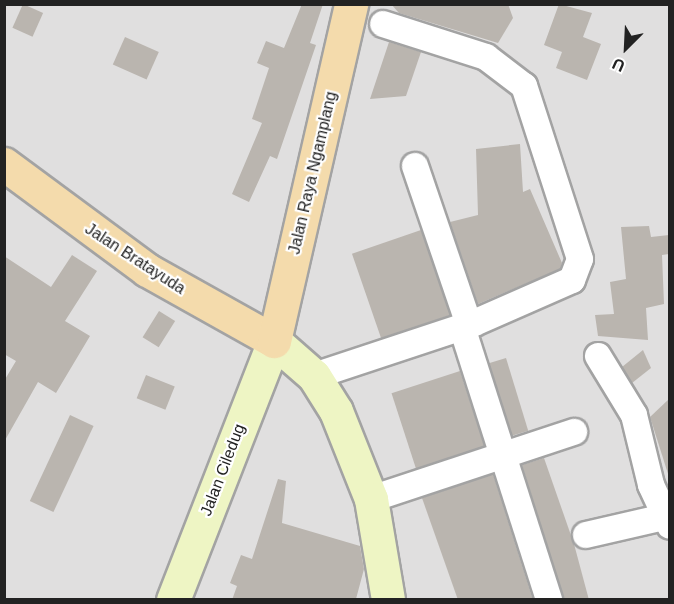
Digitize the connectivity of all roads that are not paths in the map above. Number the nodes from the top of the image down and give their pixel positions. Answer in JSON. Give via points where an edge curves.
{"nodes":[{"id":1,"x":351,"y":4,"type":"edge"},
{"id":2,"x":383,"y":24,"type":"dead end"},
{"id":3,"x":4,"y":164,"type":"edge"},
{"id":4,"x":415,"y":166,"type":"dead end"},
{"id":5,"x":466,"y":326,"type":"junction"},
{"id":6,"x":274,"y":341,"type":"junction"},
{"id":7,"x":598,"y":356,"type":"dead end"},
{"id":8,"x":314,"y":376,"type":"junction"},
{"id":9,"x":574,"y":432,"type":"dead end"},
{"id":10,"x":502,"y":456,"type":"junction"},
{"id":11,"x":371,"y":499,"type":"junction"},
{"id":12,"x":667,"y":522,"type":"edge"},
{"id":13,"x":586,"y":535,"type":"dead end"},
{"id":14,"x":173,"y":600,"type":"edge"},
{"id":15,"x":388,"y":600,"type":"edge"},
{"id":16,"x":549,"y":600,"type":"edge"}],
"edges":[{"from":1,"to":6,"type":"main road","name":"Jalan Raya Ngamplang"},
{"from":2,"to":5,"type":"street","via":[[486,57],[524,86],[580,259],[572,280]]},
{"from":3,"to":6,"type":"main road","name":"Jalan Bratayuda","via":[[147,270]]},
{"from":4,"to":5,"type":"street"},
{"from":5,"to":8,"type":"street"},
{"from":5,"to":10,"type":"street"},
{"from":6,"to":8,"type":"street"},
{"from":6,"to":14,"type":"street","name":"Jalan Ciledug"},
{"from":7,"to":12,"type":"street","via":[[634,415]]},
{"from":8,"to":11,"type":"street","via":[[336,411]]},
{"from":9,"to":10,"type":"street"},
{"from":10,"to":11,"type":"street"},
{"from":10,"to":16,"type":"street"},
{"from":11,"to":15,"type":"street"},
{"from":12,"to":13,"type":"street"}]}
